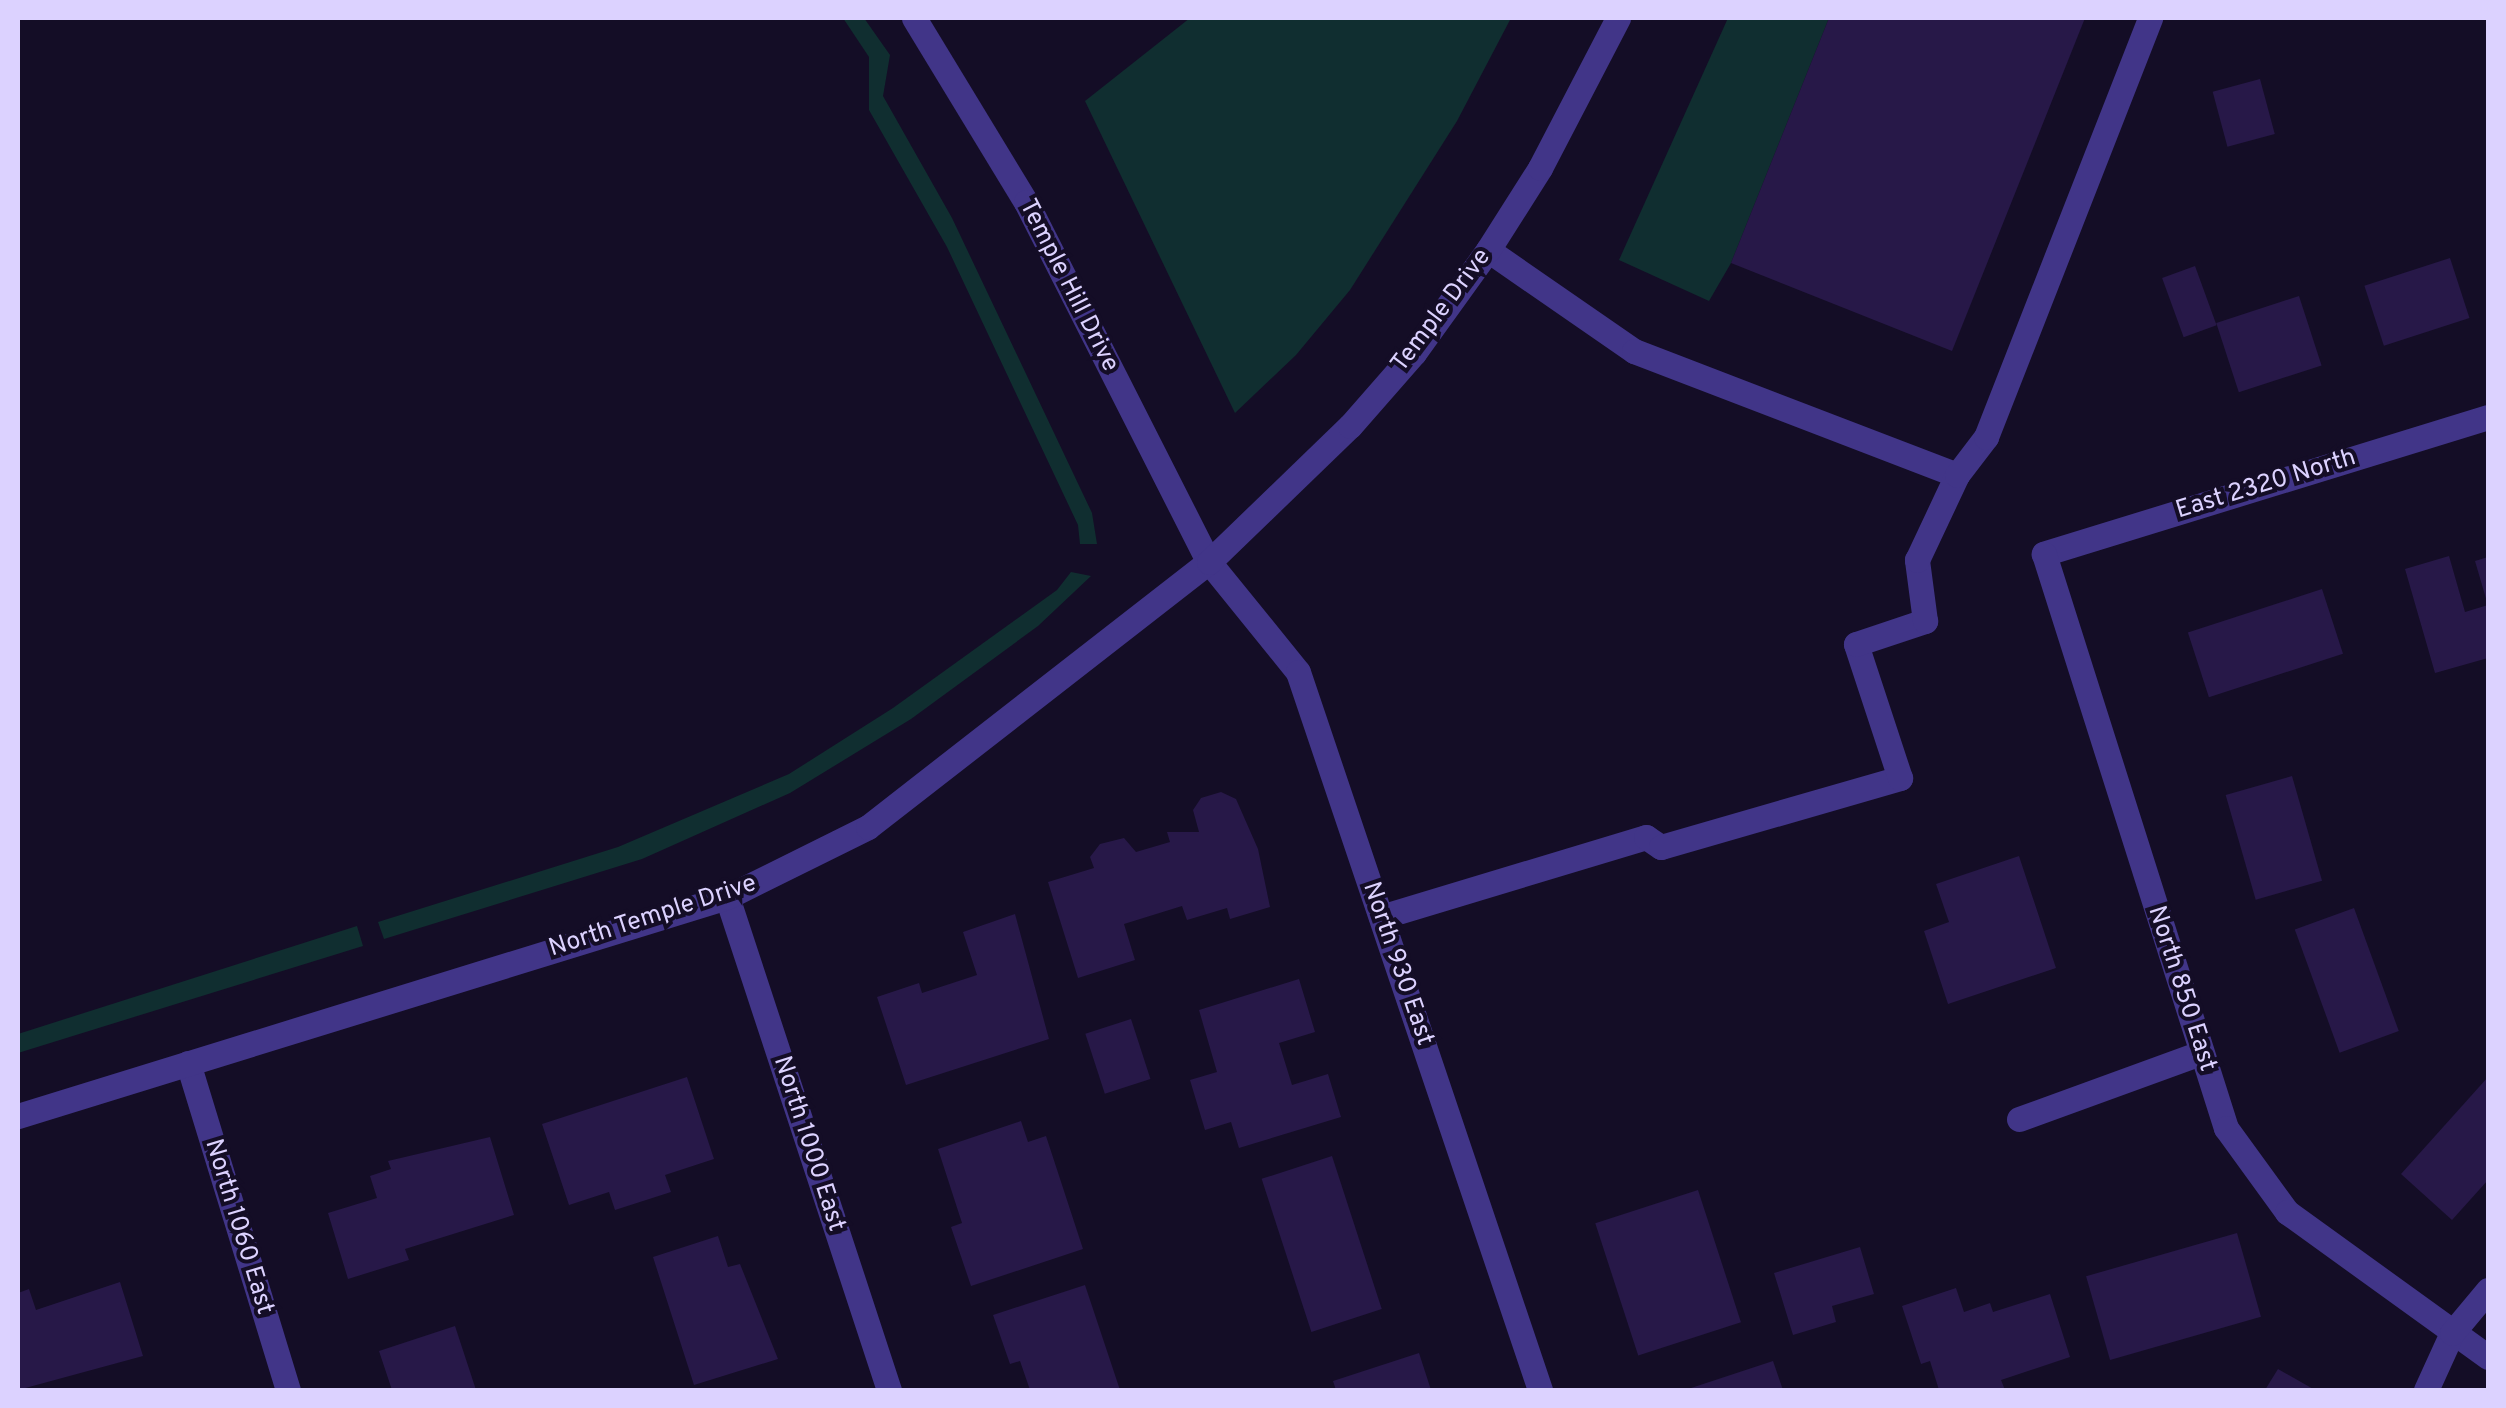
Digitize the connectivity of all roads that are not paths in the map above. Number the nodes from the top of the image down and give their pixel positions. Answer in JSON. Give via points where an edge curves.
{"nodes":[{"id":1,"x":914,"y":18,"type":"edge"},
{"id":2,"x":1618,"y":18,"type":"edge"},
{"id":3,"x":2150,"y":18,"type":"edge"},
{"id":4,"x":1488,"y":250,"type":"junction"},
{"id":5,"x":2488,"y":416,"type":"edge"},
{"id":6,"x":1957,"y":475,"type":"junction"},
{"id":7,"x":2044,"y":554,"type":"joint"},
{"id":8,"x":1209,"y":562,"type":"junction"},
{"id":9,"x":727,"y":897,"type":"junction"},
{"id":10,"x":1381,"y":917,"type":"junction"},
{"id":11,"x":2200,"y":1053,"type":"junction"},
{"id":12,"x":188,"y":1063,"type":"junction"},
{"id":13,"x":18,"y":1116,"type":"edge"},
{"id":14,"x":2019,"y":1119,"type":"dead end"},
{"id":15,"x":2488,"y":1290,"type":"edge"},
{"id":16,"x":2452,"y":1333,"type":"junction"},
{"id":17,"x":2488,"y":1357,"type":"edge"},
{"id":18,"x":288,"y":1390,"type":"edge"},
{"id":19,"x":889,"y":1390,"type":"edge"},
{"id":20,"x":1540,"y":1390,"type":"edge"},
{"id":21,"x":2426,"y":1390,"type":"edge"}],
"edges":[{"from":1,"to":8,"type":"street","name":"Temple Hill Drive","via":[[1026,202]]},
{"from":2,"to":4,"type":"street","name":"Temple Drive","via":[[1540,168]]},
{"from":3,"to":6,"type":"street","via":[[1986,437]]},
{"from":4,"to":6,"type":"street","via":[[1634,352]]},
{"from":4,"to":8,"type":"street","name":"Temple Drive","via":[[1414,353],[1350,426]]},
{"from":5,"to":7,"type":"street","name":"East 2320 North"},
{"from":6,"to":10,"type":"street","via":[[1917,560],[1925,621],[1856,644],[1900,778],[1661,847],[1646,837]]},
{"from":7,"to":11,"type":"street","name":"North 850 East"},
{"from":8,"to":9,"type":"street","name":"North Temple Drive","via":[[868,827]]},
{"from":8,"to":10,"type":"street","name":"North 930 East","via":[[1298,672]]},
{"from":9,"to":12,"type":"street","name":"North Temple Drive"},
{"from":9,"to":19,"type":"street","name":"North 1000 East"},
{"from":10,"to":20,"type":"street","name":"North 930 East"},
{"from":11,"to":14,"type":"street"},
{"from":11,"to":16,"type":"street","name":"North 850 East","via":[[2226,1128],[2287,1212]]},
{"from":12,"to":13,"type":"street","name":"North Temple Drive"},
{"from":12,"to":18,"type":"street","name":"North 1060 East"},
{"from":15,"to":16,"type":"street"},
{"from":16,"to":17,"type":"street","name":"North 850 East"},
{"from":16,"to":21,"type":"street"}]}
